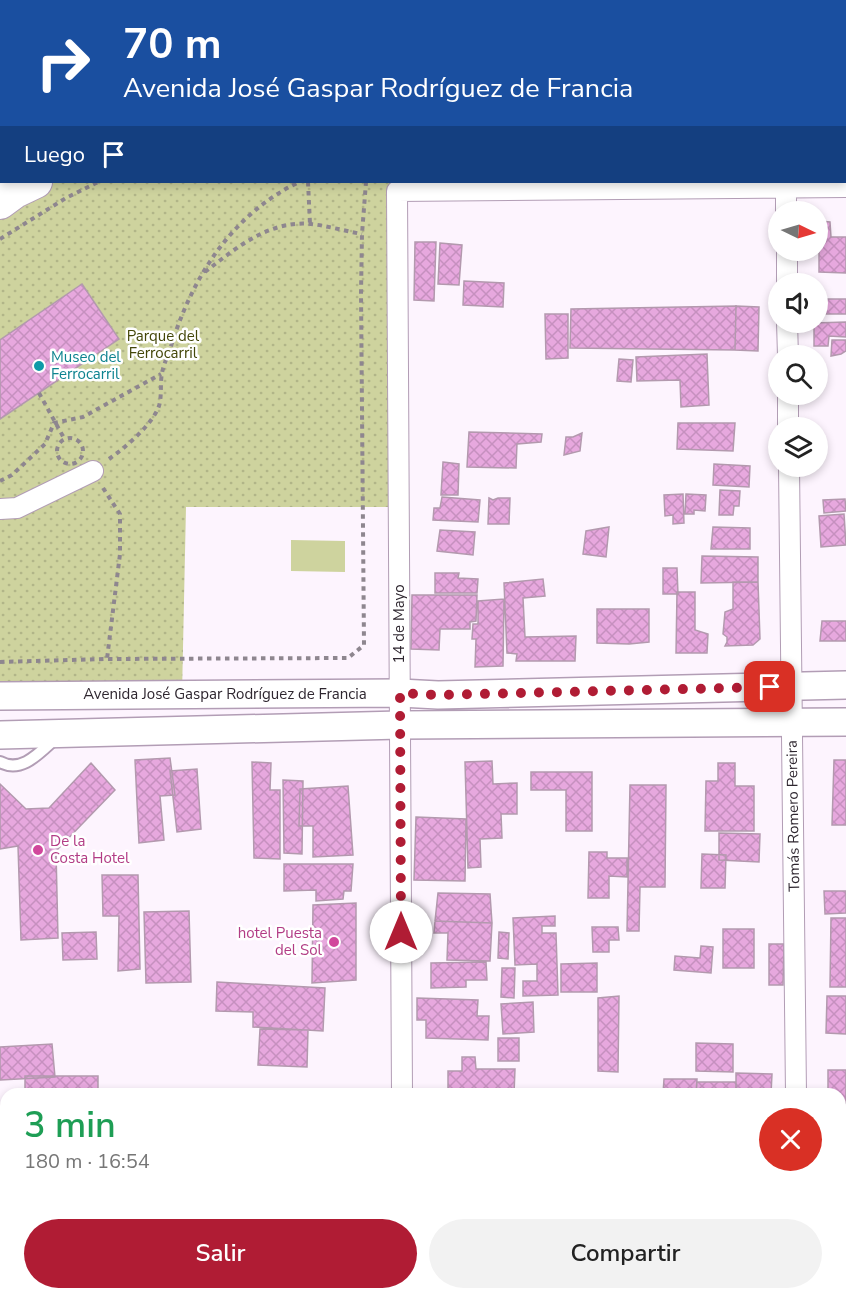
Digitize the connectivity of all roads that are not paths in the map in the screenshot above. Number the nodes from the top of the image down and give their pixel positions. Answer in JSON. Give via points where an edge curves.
{"nodes":[{"id":1,"x":34,"y":183,"type":"edge"},
{"id":2,"x":786,"y":184,"type":"edge"},
{"id":3,"x":846,"y":187,"type":"edge"},
{"id":4,"x":786,"y":201,"type":"edge"},
{"id":5,"x":0,"y":202,"type":"edge"},
{"id":6,"x":87,"y":465,"type":"road end"},
{"id":7,"x":789,"y":477,"type":"edge"},
{"id":8,"x":0,"y":509,"type":"edge"},
{"id":9,"x":846,"y":685,"type":"edge"},
{"id":10,"x":791,"y":686,"type":"junction"},
{"id":11,"x":400,"y":693,"type":"junction"},
{"id":12,"x":0,"y":696,"type":"edge"},
{"id":13,"x":846,"y":722,"type":"edge"},
{"id":14,"x":792,"y":723,"type":"junction"},
{"id":15,"x":400,"y":725,"type":"junction"},
{"id":16,"x":62,"y":733,"type":"junction"},
{"id":17,"x":0,"y":735,"type":"edge"},
{"id":18,"x":0,"y":762,"type":"edge"},
{"id":19,"x":402,"y":1088,"type":"edge"},
{"id":20,"x":796,"y":1088,"type":"edge"}],
"edges":[{"from":1,"to":5,"type":"main road"},
{"from":2,"to":3,"type":"street"},
{"from":2,"to":4,"type":"street"},
{"from":2,"to":11,"type":"street","name":"14 de Mayo","via":[[397,191]]},
{"from":6,"to":8,"type":"street","via":[[17,508]]},
{"from":7,"to":10,"type":"street","name":"Tomás Romero Pereira"},
{"from":9,"to":10,"type":"main road","name":"Avenida José Gaspar Rodríguez de Francia"},
{"from":10,"to":11,"type":"main road","name":"Avenida José Gaspar Rodríguez de Francia"},
{"from":10,"to":14,"type":"street","name":"Tomás Romero Pereira"},
{"from":11,"to":12,"type":"main road","name":"Avenida José Gaspar Rodríguez de Francia"},
{"from":11,"to":15,"type":"street","name":"14 de Mayo"},
{"from":13,"to":14,"type":"main road"},
{"from":14,"to":15,"type":"main road"},
{"from":14,"to":20,"type":"street","name":"Tomás Romero Pereira"},
{"from":15,"to":16,"type":"main road"},
{"from":15,"to":19,"type":"street","name":"14 de Mayo"},
{"from":16,"to":17,"type":"main road"},
{"from":16,"to":18,"type":"lane","via":[[31,760],[18,765]]}]}
